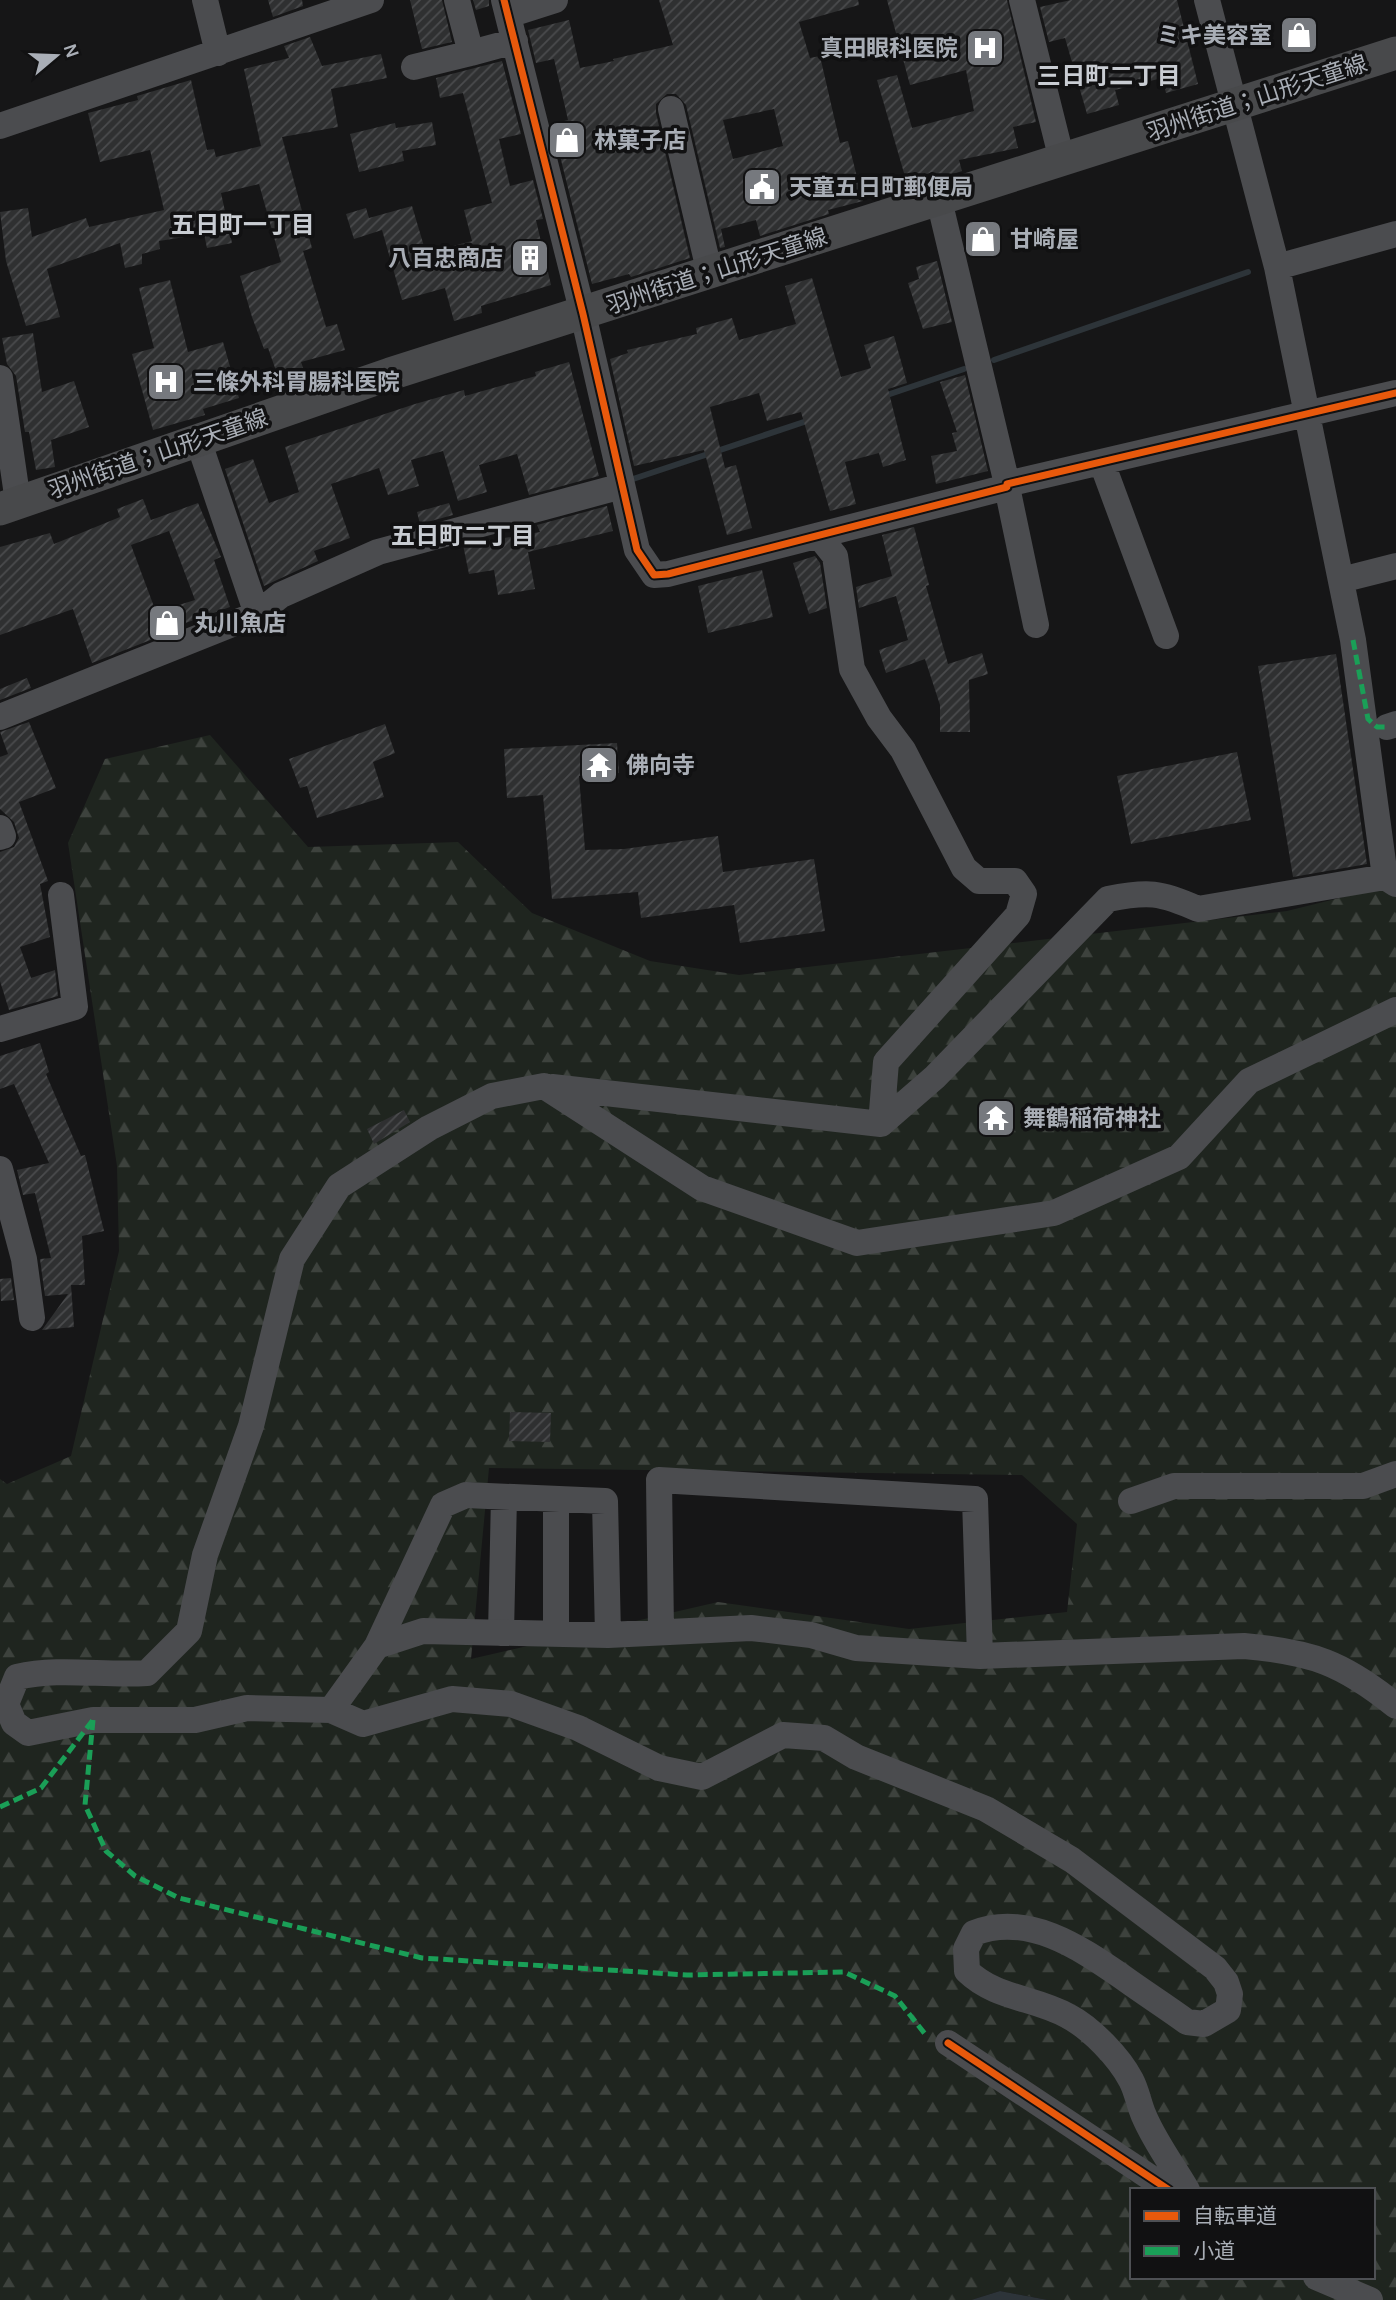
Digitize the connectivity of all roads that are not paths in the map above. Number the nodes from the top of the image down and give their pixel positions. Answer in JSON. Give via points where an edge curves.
{"nodes":[{"id":1,"x":205,"y":0,"type":"edge"},
{"id":2,"x":371,"y":0,"type":"edge"},
{"id":3,"x":457,"y":0,"type":"edge"},
{"id":4,"x":555,"y":0,"type":"edge"},
{"id":5,"x":1022,"y":0,"type":"edge"},
{"id":6,"x":1207,"y":0,"type":"edge"},
{"id":7,"x":506,"y":7,"type":"edge"},
{"id":8,"x":514,"y":41,"type":"junction"},
{"id":9,"x":218,"y":53,"type":"junction"},
{"id":10,"x":471,"y":53,"type":"junction"},
{"id":11,"x":1396,"y":53,"type":"edge"},
{"id":12,"x":414,"y":67,"type":"dead end"},
{"id":13,"x":1237,"y":106,"type":"junction"},
{"id":14,"x":671,"y":109,"type":"dead end"},
{"id":15,"x":0,"y":126,"type":"edge"},
{"id":16,"x":1062,"y":160,"type":"junction"},
{"id":17,"x":939,"y":200,"type":"junction"},
{"id":18,"x":1396,"y":234,"type":"edge"},
{"id":19,"x":1278,"y":267,"type":"junction"},
{"id":20,"x":710,"y":274,"type":"junction"},
{"id":21,"x":583,"y":314,"type":"junction"},
{"id":22,"x":0,"y":378,"type":"edge"},
{"id":23,"x":1396,"y":393,"type":"edge"},
{"id":24,"x":1305,"y":412,"type":"junction"},
{"id":25,"x":198,"y":440,"type":"junction"},
{"id":26,"x":1102,"y":463,"type":"junction"},
{"id":27,"x":622,"y":486,"type":"junction"},
{"id":28,"x":1007,"y":486,"type":"junction"},
{"id":29,"x":9,"y":506,"type":"edge"},
{"id":30,"x":819,"y":536,"type":"junction"},
{"id":31,"x":1396,"y":566,"type":"edge"},
{"id":32,"x":1341,"y":580,"type":"junction"},
{"id":33,"x":257,"y":614,"type":"junction"},
{"id":34,"x":1036,"y":625,"type":"dead end"},
{"id":35,"x":1166,"y":636,"type":"dead end"},
{"id":36,"x":0,"y":717,"type":"edge"},
{"id":37,"x":0,"y":828,"type":"edge"},
{"id":38,"x":0,"y":837,"type":"edge"},
{"id":39,"x":1390,"y":880,"type":"edge"},
{"id":40,"x":61,"y":895,"type":"dead end"},
{"id":41,"x":1396,"y":1010,"type":"edge"},
{"id":42,"x":0,"y":1029,"type":"edge"},
{"id":43,"x":544,"y":1086,"type":"junction"},
{"id":44,"x":881,"y":1124,"type":"junction"},
{"id":45,"x":0,"y":1169,"type":"edge"},
{"id":46,"x":32,"y":1318,"type":"dead end"},
{"id":47,"x":1396,"y":1474,"type":"edge"},
{"id":48,"x":504,"y":1497,"type":"junction"},
{"id":49,"x":556,"y":1499,"type":"junction"},
{"id":50,"x":1131,"y":1501,"type":"dead end"},
{"id":51,"x":661,"y":1631,"type":"junction"},
{"id":52,"x":501,"y":1633,"type":"junction"},
{"id":53,"x":556,"y":1634,"type":"junction"},
{"id":54,"x":608,"y":1635,"type":"junction"},
{"id":55,"x":377,"y":1646,"type":"junction"},
{"id":56,"x":981,"y":1656,"type":"junction"},
{"id":57,"x":3,"y":1704,"type":"edge"},
{"id":58,"x":1396,"y":1706,"type":"edge"},
{"id":59,"x":331,"y":1710,"type":"junction"},
{"id":60,"x":948,"y":2043,"type":"dead end"},
{"id":61,"x":1166,"y":2188,"type":"edge"},
{"id":62,"x":1187,"y":2188,"type":"edge"},
{"id":63,"x":1321,"y":2279,"type":"edge"},
{"id":64,"x":1370,"y":2300,"type":"edge"}],
"edges":[{"from":1,"to":9,"type":"street"},
{"from":2,"to":9,"type":"street"},
{"from":3,"to":10,"type":"street"},
{"from":4,"to":7,"type":"street"},
{"from":5,"to":16,"type":"street"},
{"from":6,"to":13,"type":"street"},
{"from":7,"to":8,"type":"street"},
{"from":8,"to":10,"type":"street"},
{"from":8,"to":21,"type":"street"},
{"from":9,"to":15,"type":"street"},
{"from":10,"to":12,"type":"street"},
{"from":11,"to":13,"type":"main road","name":"羽州街道；山形天童線"},
{"from":13,"to":16,"type":"main road","name":"羽州街道；山形天童線"},
{"from":13,"to":19,"type":"street"},
{"from":14,"to":20,"type":"street"},
{"from":16,"to":17,"type":"main road","name":"羽州街道；山形天童線"},
{"from":17,"to":20,"type":"main road","name":"羽州街道；山形天童線"},
{"from":17,"to":28,"type":"street"},
{"from":18,"to":19,"type":"street"},
{"from":19,"to":24,"type":"street"},
{"from":20,"to":21,"type":"main road","name":"羽州街道；山形天童線"},
{"from":21,"to":25,"type":"main road","name":"羽州街道；山形天童線"},
{"from":21,"to":27,"type":"street"},
{"from":22,"to":29,"type":"street"},
{"from":23,"to":24,"type":"street"},
{"from":24,"to":26,"type":"street"},
{"from":24,"to":32,"type":"street"},
{"from":25,"to":29,"type":"main road","name":"羽州街道；山形天童線"},
{"from":25,"to":33,"type":"street"},
{"from":26,"to":28,"type":"street"},
{"from":26,"to":35,"type":"street"},
{"from":27,"to":30,"type":"street","via":[[637,550],[654,575]]},
{"from":27,"to":33,"type":"street","via":[[378,552],[281,595]]},
{"from":28,"to":30,"type":"street"},
{"from":28,"to":34,"type":"street"},
{"from":30,"to":44,"type":"street","via":[[835,556],[852,669],[903,750],[964,868],[979,881],[1015,881],[1024,894],[1018,915],[886,1062]]},
{"from":31,"to":32,"type":"street"},
{"from":32,"to":39,"type":"street"},
{"from":33,"to":36,"type":"street"},
{"from":37,"to":38,"type":"street"},
{"from":39,"to":44,"type":"street","via":[[1198,909],[1145,892],[1108,900],[935,1077]]},
{"from":40,"to":42,"type":"street","via":[[75,1007]]},
{"from":41,"to":43,"type":"street","via":[[1249,1080],[1179,1157],[1054,1213],[857,1243],[702,1188]]},
{"from":43,"to":44,"type":"street"},
{"from":43,"to":57,"type":"street","via":[[492,1096],[429,1128],[339,1186],[292,1259],[251,1426],[205,1555],[189,1631],[148,1674],[47,1670],[17,1677]]},
{"from":45,"to":46,"type":"street","via":[[24,1259]]},
{"from":47,"to":50,"type":"street","via":[[1363,1486],[1174,1486]]},
{"from":48,"to":49,"type":"street"},
{"from":48,"to":52,"type":"street"},
{"from":48,"to":55,"type":"street","via":[[466,1495],[443,1505]]},
{"from":49,"to":53,"type":"street"},
{"from":49,"to":54,"type":"street","via":[[605,1501]]},
{"from":51,"to":54,"type":"street"},
{"from":51,"to":56,"type":"street","via":[[778,1629],[856,1648]]},
{"from":51,"to":56,"type":"street","via":[[659,1480],[975,1499]]},
{"from":52,"to":53,"type":"street"},
{"from":52,"to":55,"type":"street","via":[[423,1631]]},
{"from":53,"to":54,"type":"street"},
{"from":55,"to":59,"type":"street"},
{"from":56,"to":58,"type":"street","via":[[1244,1646],[1286,1650],[1329,1661]]},
{"from":57,"to":59,"type":"street","via":[[14,1723],[29,1733],[93,1720],[195,1720],[247,1708]]},
{"from":59,"to":62,"type":"street","via":[[363,1724],[452,1699],[511,1704],[578,1728],[659,1768],[702,1777],[782,1735],[824,1738],[856,1757],[986,1809],[1072,1860],[1161,1924],[1226,1982],[1228,2010],[1203,2024],[1187,2022],[1094,1955],[1059,1938],[1014,1927],[990,1927],[974,1933],[967,1949],[967,1971],[976,1980],[998,1993],[1038,2002],[1091,2033],[1131,2080],[1144,2117]]},
{"from":60,"to":61,"type":"street"},
{"from":63,"to":64,"type":"street"}]}
